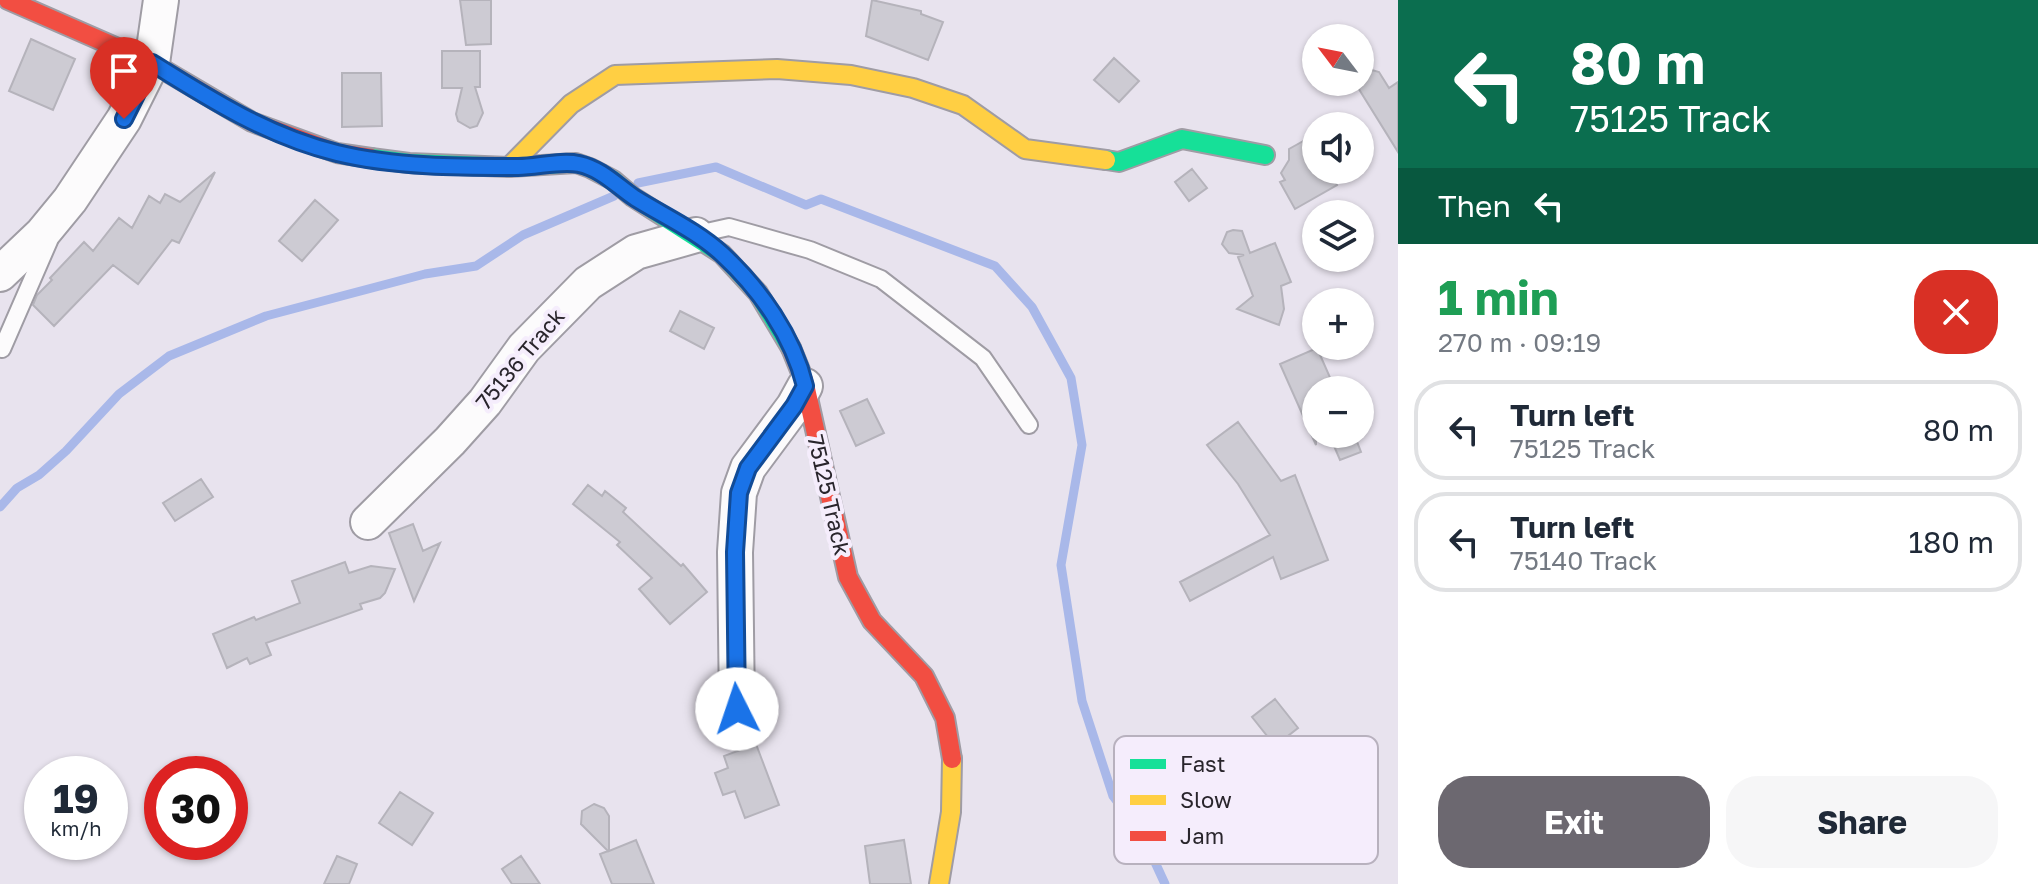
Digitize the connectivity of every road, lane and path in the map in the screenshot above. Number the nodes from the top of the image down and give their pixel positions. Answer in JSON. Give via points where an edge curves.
{"nodes":[{"id":1,"x":8,"y":0,"type":"edge"},
{"id":2,"x":161,"y":0,"type":"edge"},
{"id":3,"x":152,"y":63,"type":"junction"},
{"id":4,"x":1265,"y":155,"type":"dead end"},
{"id":5,"x":509,"y":167,"type":"junction"},
{"id":6,"x":70,"y":200,"type":"junction"},
{"id":7,"x":696,"y":235,"type":"junction"},
{"id":8,"x":0,"y":274,"type":"edge"},
{"id":9,"x":2,"y":349,"type":"dead end"},
{"id":10,"x":805,"y":386,"type":"junction"},
{"id":11,"x":1029,"y":425,"type":"dead end"},
{"id":12,"x":368,"y":522,"type":"dead end"},
{"id":13,"x":737,"y":709,"type":"dead end"},
{"id":14,"x":939,"y":884,"type":"edge"}],
"edges":[{"from":1,"to":3,"type":"street","name":"75125 Track"},
{"from":2,"to":3,"type":"street"},
{"from":3,"to":5,"type":"street","name":"75125 Track","via":[[252,122],[337,153],[409,163]]},
{"from":3,"to":6,"type":"street","via":[[104,154]]},
{"from":4,"to":5,"type":"street","via":[[1182,139],[1119,162],[1025,149],[963,105],[913,88],[851,75],[777,69],[615,75],[567,109]]},
{"from":5,"to":7,"type":"street","name":"75125 Track","via":[[576,163],[613,180]]},
{"from":6,"to":8,"type":"street"},
{"from":6,"to":9,"type":"lane"},
{"from":7,"to":10,"type":"street","name":"75125 Track","via":[[758,293],[787,337]]},
{"from":7,"to":11,"type":"lane","via":[[729,227],[810,250],[881,279],[983,358]]},
{"from":7,"to":12,"type":"street","name":"75136 Track","via":[[636,252],[588,283],[524,348],[450,441]]},
{"from":10,"to":13,"type":"street","via":[[748,468],[739,493]]},
{"from":10,"to":14,"type":"street","name":"75125 Track","via":[[848,577],[872,621],[924,676],[945,718],[954,770]]}]}
